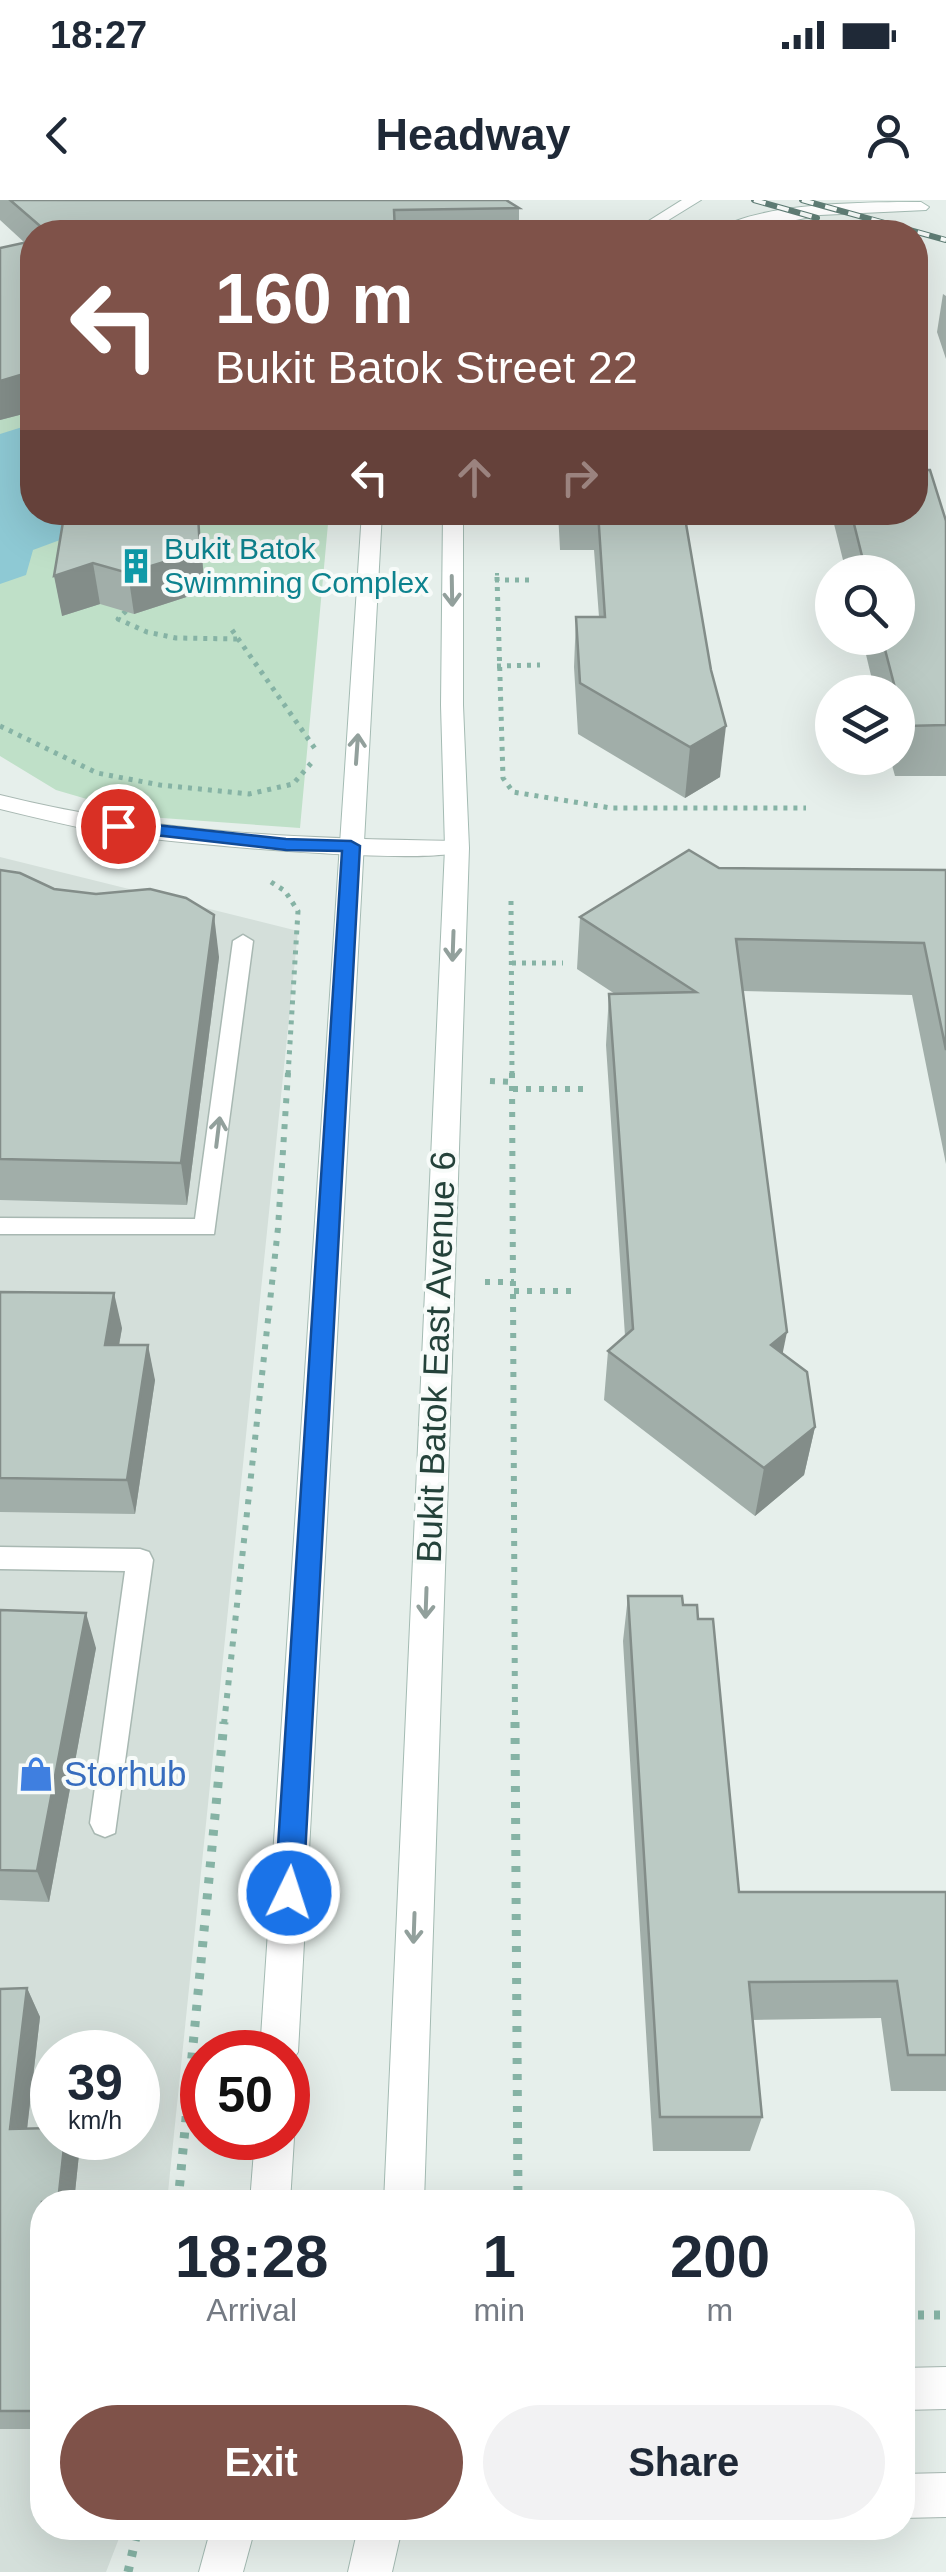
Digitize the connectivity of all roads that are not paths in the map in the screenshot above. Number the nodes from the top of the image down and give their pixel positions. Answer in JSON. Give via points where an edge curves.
{"nodes":[{"id":1,"x":693,"y":200,"type":"edge"},
{"id":2,"x":769,"y":200,"type":"edge"},
{"id":3,"x":893,"y":200,"type":"edge"},
{"id":4,"x":679,"y":204,"type":"edge"},
{"id":5,"x":657,"y":220,"type":"edge"},
{"id":6,"x":737,"y":220,"type":"edge"},
{"id":7,"x":757,"y":220,"type":"edge"},
{"id":8,"x":371,"y":525,"type":"edge"},
{"id":9,"x":453,"y":525,"type":"edge"},
{"id":10,"x":0,"y":802,"type":"edge"},
{"id":11,"x":351,"y":846,"type":"junction"},
{"id":12,"x":457,"y":848,"type":"junction"},
{"id":13,"x":243,"y":941,"type":"dead end"},
{"id":14,"x":0,"y":1226,"type":"edge"},
{"id":15,"x":0,"y":1558,"type":"edge"},
{"id":16,"x":105,"y":1823,"type":"dead end"},
{"id":17,"x":280,"y":2030,"type":"edge"},
{"id":18,"x":273,"y":2160,"type":"edge"},
{"id":19,"x":271,"y":2190,"type":"edge"},
{"id":20,"x":404,"y":2190,"type":"edge"},
{"id":21,"x":946,"y":2388,"type":"edge"},
{"id":22,"x":915,"y":2389,"type":"edge"},
{"id":23,"x":946,"y":2495,"type":"edge"},
{"id":24,"x":915,"y":2496,"type":"edge"},
{"id":25,"x":230,"y":2540,"type":"edge"},
{"id":26,"x":377,"y":2540,"type":"edge"},
{"id":27,"x":221,"y":2572,"type":"edge"},
{"id":28,"x":370,"y":2572,"type":"edge"}],
"edges":[{"from":1,"to":4,"type":"main road"},
{"from":2,"to":6,"type":"main road"},
{"from":3,"to":7,"type":"main road","via":[[927,209],[815,208]]},
{"from":4,"to":5,"type":"main road"},
{"from":11,"to":8,"type":"main road","one_way":true},
{"from":9,"to":12,"type":"main road","name":"Bukit Batok East Avenue 6","one_way":true},
{"from":10,"to":11,"type":"main road","via":[[150,831]]},
{"from":11,"to":12,"type":"main road"},
{"from":11,"to":17,"type":"main road"},
{"from":12,"to":20,"type":"main road","name":"Bukit Batok East Avenue 6","one_way":true},
{"from":14,"to":13,"type":"lane","one_way":true,"via":[[206,1228]]},
{"from":15,"to":16,"type":"lane","via":[[140,1560]]},
{"from":18,"to":19,"type":"main road"},
{"from":21,"to":22,"type":"main road"},
{"from":23,"to":24,"type":"main road"},
{"from":25,"to":27,"type":"main road"},
{"from":26,"to":28,"type":"main road"}]}
